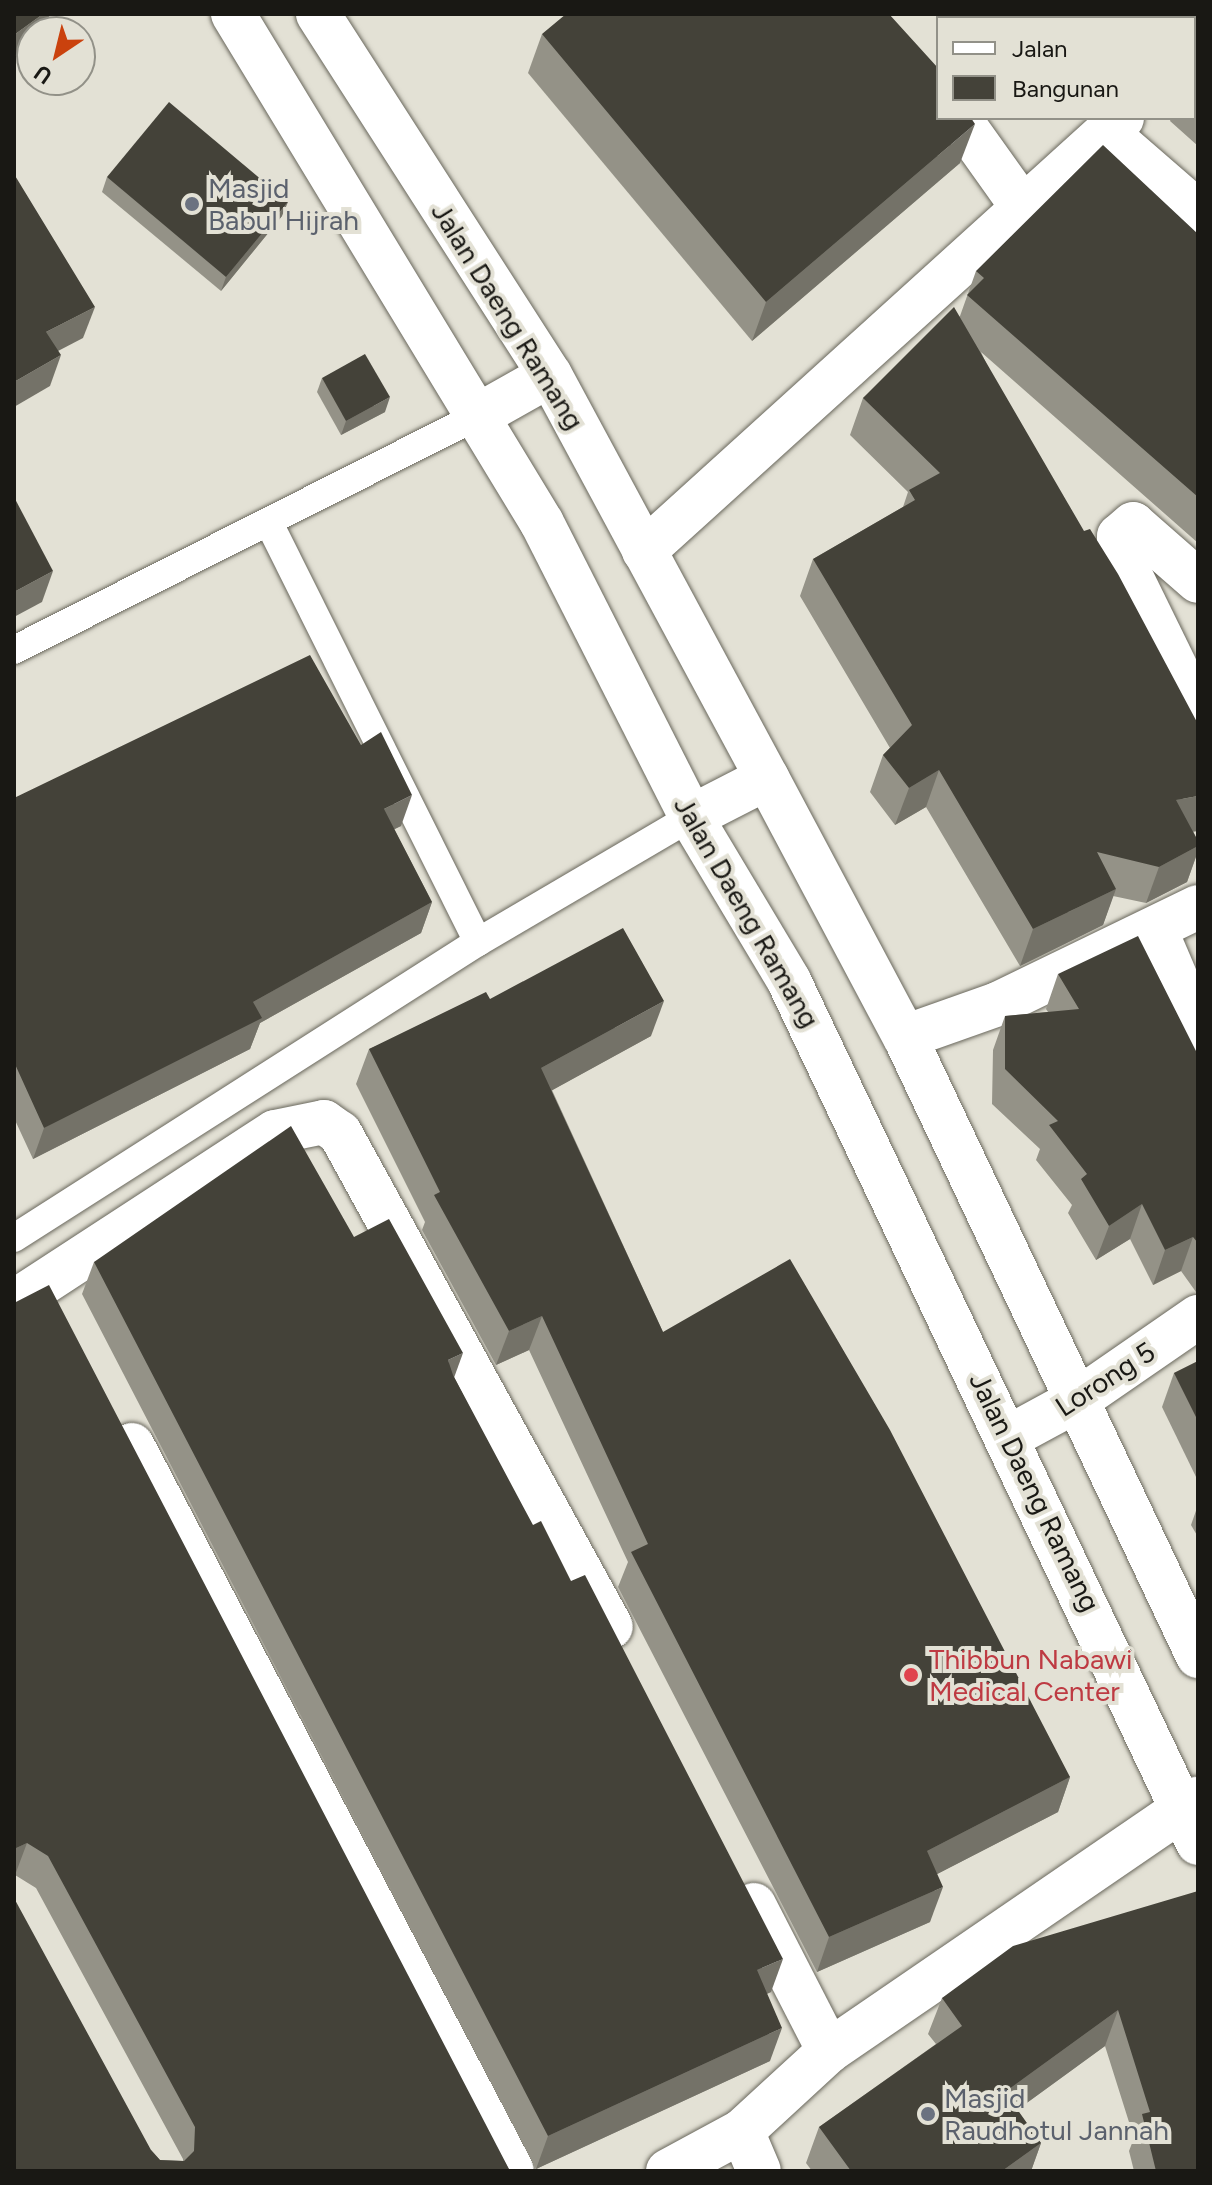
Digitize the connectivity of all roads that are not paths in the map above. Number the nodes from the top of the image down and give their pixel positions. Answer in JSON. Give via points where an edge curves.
{"nodes":[{"id":1,"x":233,"y":14,"type":"edge"},
{"id":2,"x":318,"y":14,"type":"edge"},
{"id":3,"x":960,"y":120,"type":"edge"},
{"id":4,"x":1114,"y":126,"type":"edge"},
{"id":5,"x":1021,"y":205,"type":"junction"},
{"id":6,"x":1198,"y":212,"type":"edge"},
{"id":7,"x":550,"y":375,"type":"junction"},
{"id":8,"x":479,"y":415,"type":"junction"},
{"id":9,"x":270,"y":525,"type":"junction"},
{"id":10,"x":644,"y":551,"type":"junction"},
{"id":11,"x":1198,"y":581,"type":"edge"},
{"id":12,"x":14,"y":650,"type":"edge"},
{"id":13,"x":1198,"y":713,"type":"edge"},
{"id":14,"x":767,"y":778,"type":"junction"},
{"id":15,"x":691,"y":817,"type":"junction"},
{"id":16,"x":1198,"y":907,"type":"edge"},
{"id":17,"x":1155,"y":929,"type":"junction"},
{"id":18,"x":478,"y":942,"type":"junction"},
{"id":19,"x":1198,"y":1030,"type":"edge"},
{"id":20,"x":905,"y":1037,"type":"junction"},
{"id":21,"x":14,"y":1238,"type":"edge"},
{"id":22,"x":30,"y":1291,"type":"edge"},
{"id":23,"x":1198,"y":1317,"type":"edge"},
{"id":24,"x":68,"y":1322,"type":"edge"},
{"id":25,"x":1079,"y":1399,"type":"junction"},
{"id":26,"x":113,"y":1407,"type":"edge"},
{"id":27,"x":1009,"y":1437,"type":"junction"},
{"id":28,"x":1198,"y":1656,"type":"edge"},
{"id":29,"x":628,"y":1659,"type":"edge"},
{"id":30,"x":1192,"y":1815,"type":"edge"},
{"id":31,"x":736,"y":1869,"type":"edge"},
{"id":32,"x":829,"y":2051,"type":"junction"},
{"id":33,"x":742,"y":2131,"type":"junction"},
{"id":34,"x":512,"y":2171,"type":"edge"},
{"id":35,"x":668,"y":2171,"type":"edge"},
{"id":36,"x":759,"y":2171,"type":"edge"}],
"edges":[{"from":1,"to":8,"type":"street","name":"Jalan Daeng Ramang"},
{"from":2,"to":7,"type":"street","name":"Jalan Daeng Ramang"},
{"from":3,"to":5,"type":"street"},
{"from":4,"to":5,"type":"street"},
{"from":4,"to":6,"type":"street"},
{"from":5,"to":10,"type":"street"},
{"from":7,"to":8,"type":"street"},
{"from":7,"to":10,"type":"street","name":"Jalan Daeng Ramang"},
{"from":8,"to":9,"type":"lane"},
{"from":8,"to":15,"type":"street","name":"Jalan Daeng Ramang"},
{"from":9,"to":12,"type":"lane"},
{"from":9,"to":18,"type":"lane"},
{"from":10,"to":14,"type":"street","name":"Jalan Daeng Ramang"},
{"from":11,"to":13,"type":"street","via":[[1133,524],[1119,536],[1119,552]]},
{"from":14,"to":15,"type":"street"},
{"from":14,"to":20,"type":"street","name":"Jalan Daeng Ramang"},
{"from":15,"to":18,"type":"lane"},
{"from":15,"to":27,"type":"street","name":"Jalan Daeng Ramang","via":[[838,1076]]},
{"from":16,"to":17,"type":"street"},
{"from":17,"to":19,"type":"street"},
{"from":17,"to":20,"type":"street","via":[[998,1004]]},
{"from":18,"to":21,"type":"lane"},
{"from":20,"to":25,"type":"street","name":"Jalan Daeng Ramang"},
{"from":22,"to":24,"type":"street"},
{"from":22,"to":29,"type":"street","via":[[275,1132],[324,1122],[340,1133]]},
{"from":23,"to":25,"type":"street","name":"Lorong 5"},
{"from":25,"to":27,"type":"street","name":"Lorong 5"},
{"from":25,"to":28,"type":"street","name":"Jalan Daeng Ramang"},
{"from":26,"to":34,"type":"street"},
{"from":27,"to":30,"type":"street","name":"Jalan Daeng Ramang"},
{"from":30,"to":32,"type":"street"},
{"from":31,"to":32,"type":"street"},
{"from":32,"to":33,"type":"street"},
{"from":33,"to":35,"type":"street"},
{"from":33,"to":36,"type":"street"}]}
